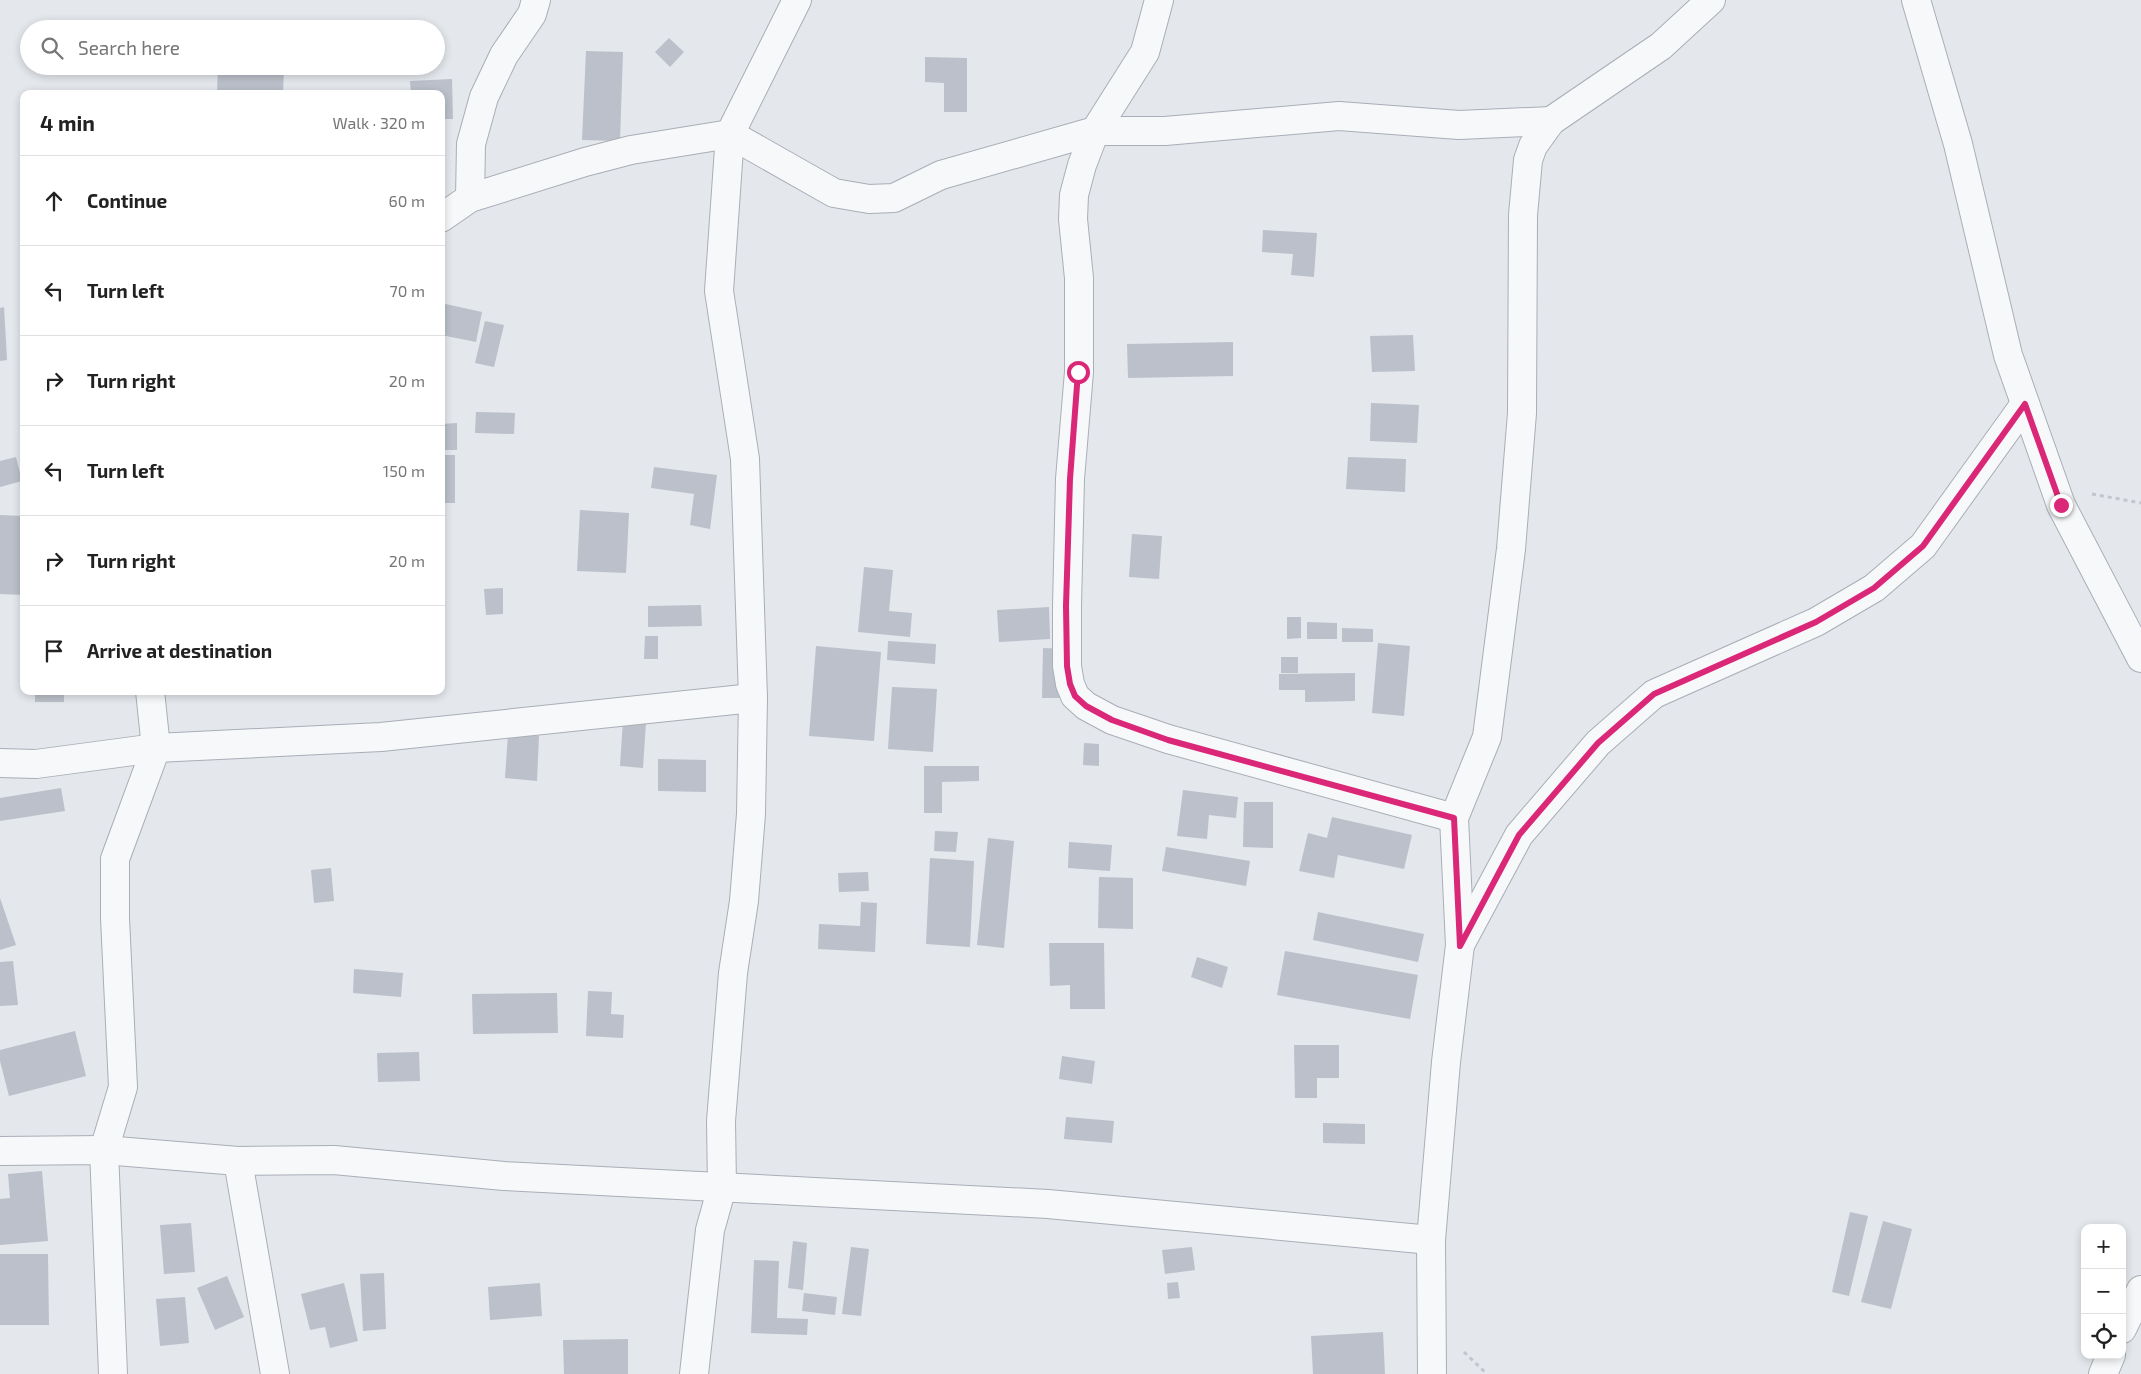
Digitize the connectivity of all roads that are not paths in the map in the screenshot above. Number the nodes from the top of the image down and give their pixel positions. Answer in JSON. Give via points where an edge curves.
{"nodes":[{"id":1,"x":536,"y":0,"type":"edge"},
{"id":2,"x":797,"y":0,"type":"edge"},
{"id":3,"x":1159,"y":0,"type":"edge"},
{"id":4,"x":1711,"y":0,"type":"edge"},
{"id":5,"x":1916,"y":0,"type":"edge"},
{"id":6,"x":1551,"y":121,"type":"junction"},
{"id":7,"x":1096,"y":131,"type":"junction"},
{"id":8,"x":730,"y":134,"type":"junction"},
{"id":9,"x":470,"y":198,"type":"junction"},
{"id":10,"x":445,"y":215,"type":"edge"},
{"id":11,"x":2025,"y":404,"type":"junction"},
{"id":12,"x":2141,"y":658,"type":"edge"},
{"id":13,"x":150,"y":695,"type":"edge"},
{"id":14,"x":753,"y":698,"type":"junction"},
{"id":15,"x":156,"y":748,"type":"junction"},
{"id":16,"x":0,"y":763,"type":"edge"},
{"id":17,"x":1454,"y":818,"type":"junction"},
{"id":18,"x":1460,"y":946,"type":"junction"},
{"id":19,"x":104,"y":1150,"type":"junction"},
{"id":20,"x":0,"y":1151,"type":"edge"},
{"id":21,"x":238,"y":1160,"type":"junction"},
{"id":22,"x":722,"y":1187,"type":"junction"},
{"id":23,"x":1431,"y":1240,"type":"junction"},
{"id":24,"x":2141,"y":1290,"type":"edge"},
{"id":25,"x":2126,"y":1321,"type":"edge"},
{"id":26,"x":2109,"y":1359,"type":"edge"},
{"id":27,"x":113,"y":1374,"type":"edge"},
{"id":28,"x":275,"y":1374,"type":"edge"},
{"id":29,"x":694,"y":1374,"type":"edge"},
{"id":30,"x":1432,"y":1374,"type":"edge"},
{"id":31,"x":2102,"y":1374,"type":"edge"}],
"edges":[{"from":1,"to":9,"type":"street","via":[[532,14],[504,55],[484,97],[471,144]]},
{"from":2,"to":8,"type":"street"},
{"from":3,"to":7,"type":"street","via":[[1145,52]]},
{"from":4,"to":6,"type":"street","via":[[1660,46]]},
{"from":5,"to":11,"type":"street","via":[[1958,144],[2008,355]]},
{"from":6,"to":7,"type":"street","via":[[1459,125],[1339,116],[1165,131]]},
{"from":6,"to":17,"type":"street","via":[[1533,146],[1526,179],[1522,413],[1511,549],[1487,737]]},
{"from":7,"to":8,"type":"street","via":[[941,175],[894,198],[869,199],[834,193]]},
{"from":7,"to":17,"type":"street","via":[[1074,195],[1073,219],[1079,278],[1078,372],[1070,479],[1066,623],[1067,666],[1075,696],[1112,720],[1168,740]]},
{"from":8,"to":9,"type":"street","via":[[630,150]]},
{"from":8,"to":14,"type":"street","via":[[719,291],[745,459]]},
{"from":9,"to":10,"type":"street"},
{"from":11,"to":12,"type":"street","via":[[2061,505]]},
{"from":11,"to":18,"type":"street","via":[[1923,546],[1874,588],[1816,622],[1654,694],[1598,743],[1519,835]]},
{"from":13,"to":15,"type":"street"},
{"from":14,"to":15,"type":"street","via":[[381,737]]},
{"from":14,"to":22,"type":"street","via":[[751,814],[722,1111]]},
{"from":15,"to":16,"type":"street","via":[[36,764]]},
{"from":15,"to":19,"type":"street","via":[[115,860],[122,1087]]},
{"from":17,"to":18,"type":"street"},
{"from":18,"to":23,"type":"street","via":[[1446,1062]]},
{"from":19,"to":20,"type":"street"},
{"from":19,"to":21,"type":"street"},
{"from":19,"to":27,"type":"street"},
{"from":21,"to":22,"type":"street","via":[[334,1160],[504,1176]]},
{"from":21,"to":28,"type":"street"},
{"from":22,"to":23,"type":"street","via":[[1048,1204]]},
{"from":22,"to":29,"type":"street","via":[[710,1230]]},
{"from":23,"to":30,"type":"street"},
{"from":24,"to":25,"type":"street"},
{"from":26,"to":31,"type":"street"}]}
